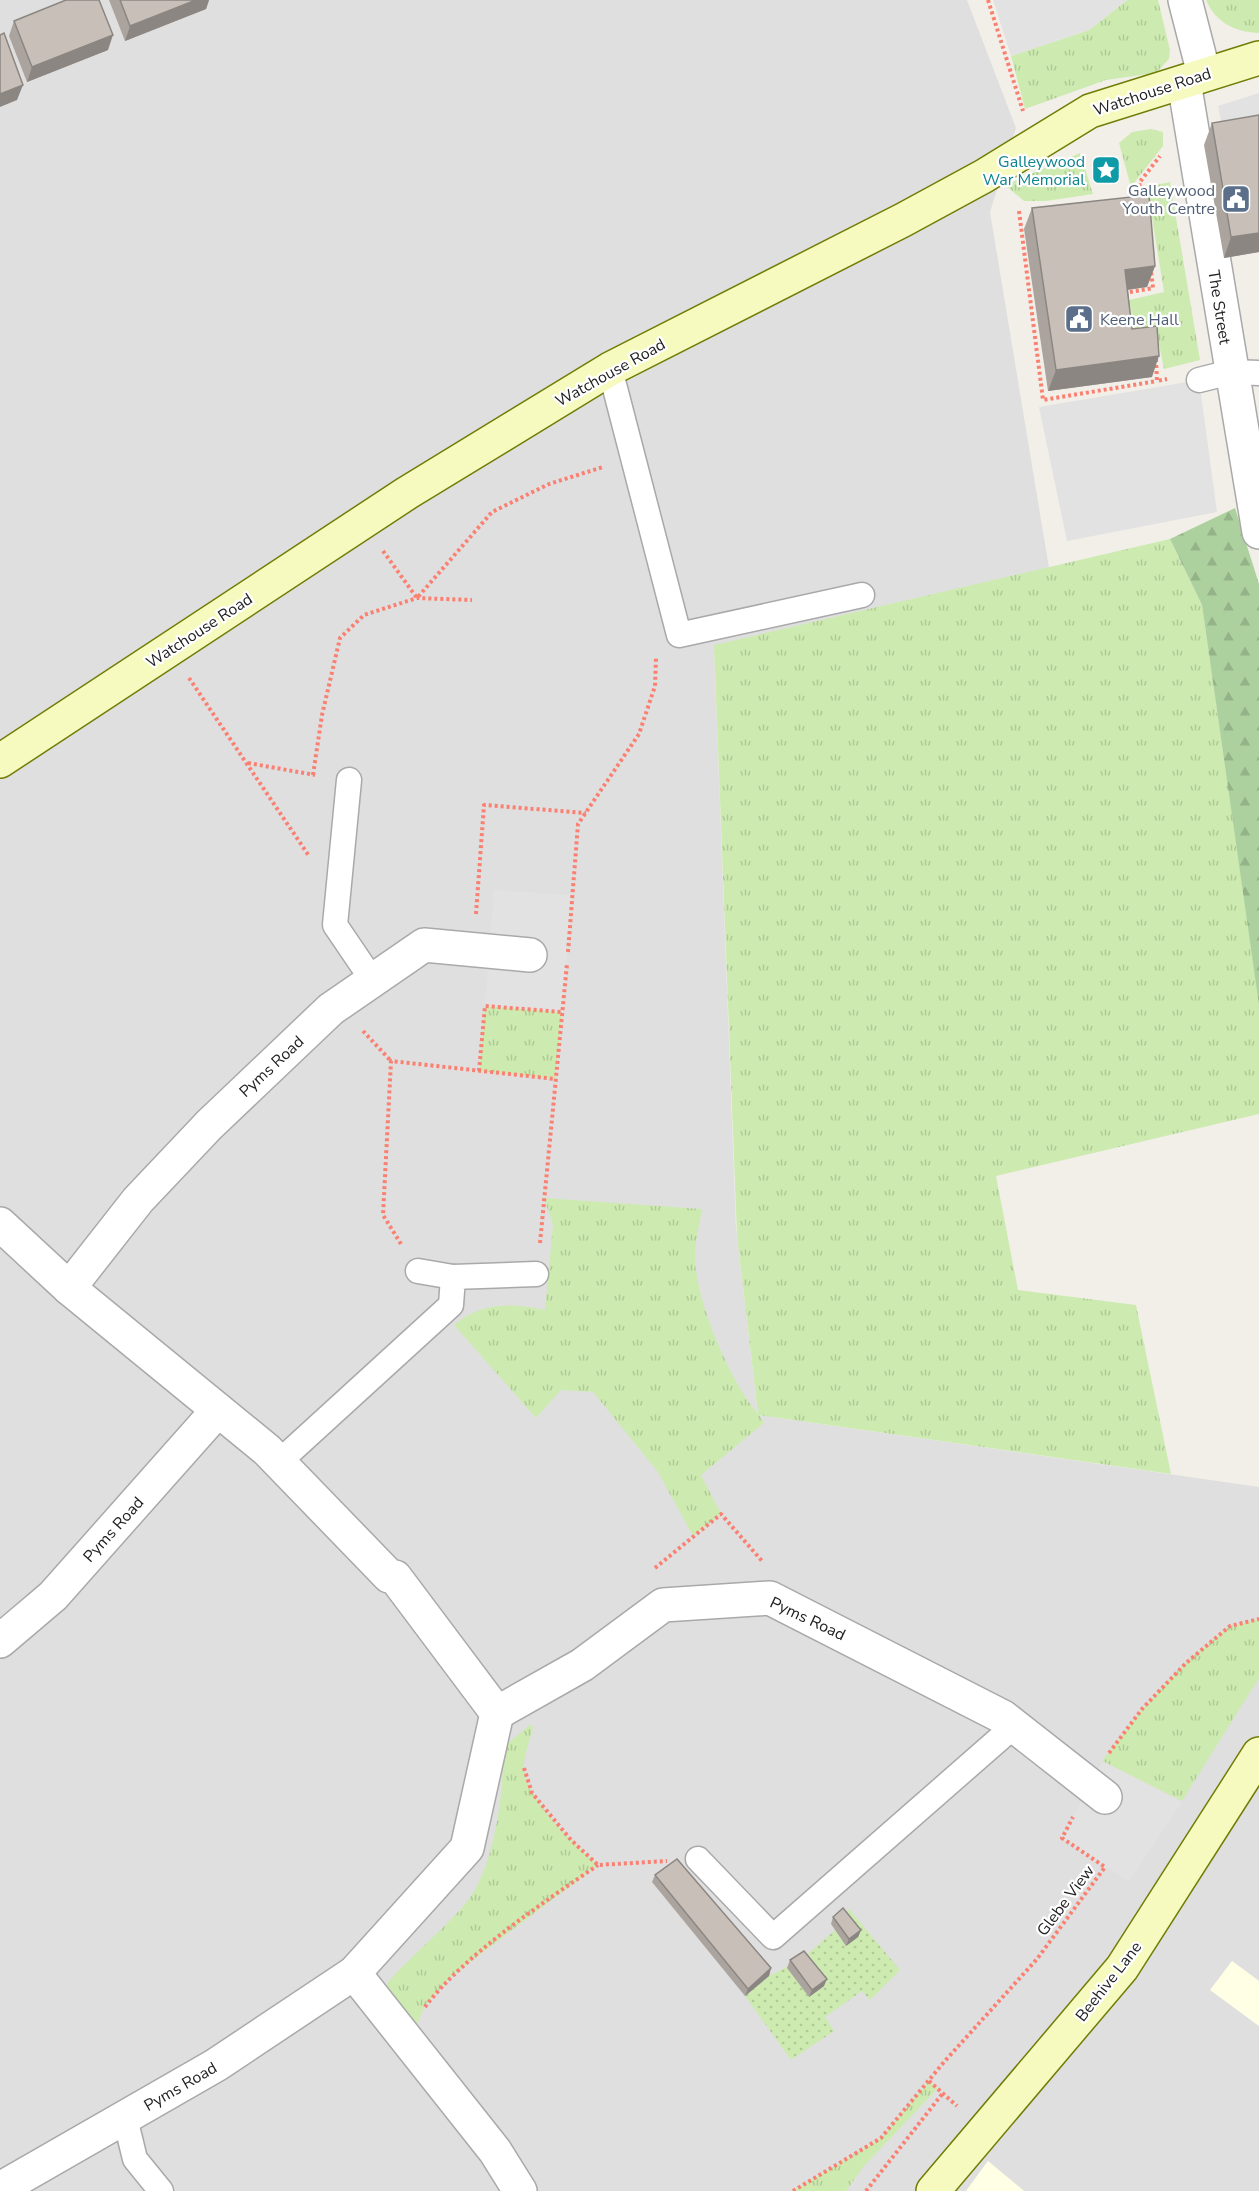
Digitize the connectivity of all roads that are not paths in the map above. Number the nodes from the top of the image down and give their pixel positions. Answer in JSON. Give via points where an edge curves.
{"nodes":[{"id":1,"x":1185,"y":0,"type":"edge"},
{"id":2,"x":1259,"y":58,"type":"edge"},
{"id":3,"x":1194,"y":78,"type":"junction"},
{"id":4,"x":610,"y":369,"type":"junction"},
{"id":5,"x":1240,"y":370,"type":"edge"},
{"id":6,"x":1199,"y":380,"type":"dead end"},
{"id":7,"x":1259,"y":532,"type":"edge"},
{"id":8,"x":862,"y":594,"type":"dead end"},
{"id":9,"x":0,"y":761,"type":"edge"},
{"id":10,"x":349,"y":780,"type":"road end"},
{"id":11,"x":530,"y":955,"type":"road end"},
{"id":12,"x":373,"y":981,"type":"junction"},
{"id":13,"x":0,"y":1224,"type":"edge"},
{"id":14,"x":418,"y":1271,"type":"dead end"},
{"id":15,"x":536,"y":1274,"type":"road end"},
{"id":16,"x":453,"y":1277,"type":"junction"},
{"id":17,"x":69,"y":1288,"type":"junction"},
{"id":18,"x":218,"y":1410,"type":"junction"},
{"id":19,"x":279,"y":1462,"type":"junction"},
{"id":20,"x":0,"y":1641,"type":"edge"},
{"id":21,"x":497,"y":1713,"type":"junction"},
{"id":22,"x":1014,"y":1726,"type":"junction"},
{"id":23,"x":1259,"y":1754,"type":"edge"},
{"id":24,"x":1097,"y":1791,"type":"road end"},
{"id":25,"x":698,"y":1859,"type":"road end"},
{"id":26,"x":354,"y":1973,"type":"junction"},
{"id":27,"x":125,"y":2118,"type":"junction"},
{"id":28,"x":0,"y":2189,"type":"edge"},
{"id":29,"x":161,"y":2191,"type":"edge"},
{"id":30,"x":520,"y":2191,"type":"edge"},
{"id":31,"x":933,"y":2191,"type":"edge"}],
"edges":[{"from":1,"to":3,"type":"street","name":"The Street"},
{"from":2,"to":3,"type":"street","name":"Watchouse Road"},
{"from":3,"to":4,"type":"street","name":"Watchouse Road","via":[[1090,111],[903,220]]},
{"from":3,"to":5,"type":"street","name":"The Street"},
{"from":4,"to":8,"type":"lane","via":[[679,634]]},
{"from":4,"to":9,"type":"street","name":"Watchouse Road","via":[[363,521]]},
{"from":5,"to":6,"type":"lane"},
{"from":5,"to":7,"type":"street","name":"The Street"},
{"from":10,"to":12,"type":"lane","via":[[334,925]]},
{"from":11,"to":12,"type":"street","name":"Pyms Road","via":[[424,945]]},
{"from":12,"to":17,"type":"street","name":"Pyms Road","via":[[331,1009],[209,1125],[138,1200]]},
{"from":13,"to":17,"type":"street"},
{"from":14,"to":16,"type":"lane"},
{"from":15,"to":16,"type":"lane"},
{"from":16,"to":19,"type":"lane","via":[[451,1305]]},
{"from":17,"to":18,"type":"street"},
{"from":18,"to":19,"type":"street"},
{"from":18,"to":20,"type":"street","name":"Pyms Road","via":[[53,1596]]},
{"from":19,"to":21,"type":"street","via":[[388,1576],[395,1577]]},
{"from":21,"to":22,"type":"street","name":"Pyms Road","via":[[582,1665],[663,1605],[770,1598],[895,1659]]},
{"from":21,"to":26,"type":"street","name":"Pyms Road","via":[[467,1848]]},
{"from":22,"to":24,"type":"street","name":"Pyms Road"},
{"from":22,"to":25,"type":"lane","via":[[773,1937]]},
{"from":23,"to":31,"type":"street","name":"Beehive Lane","via":[[1122,1968]]},
{"from":26,"to":27,"type":"street","name":"Pyms Road","via":[[216,2065]]},
{"from":26,"to":30,"type":"street","via":[[495,2151]]},
{"from":27,"to":28,"type":"street","name":"Pyms Road"},
{"from":27,"to":29,"type":"lane","via":[[135,2159]]}]}
